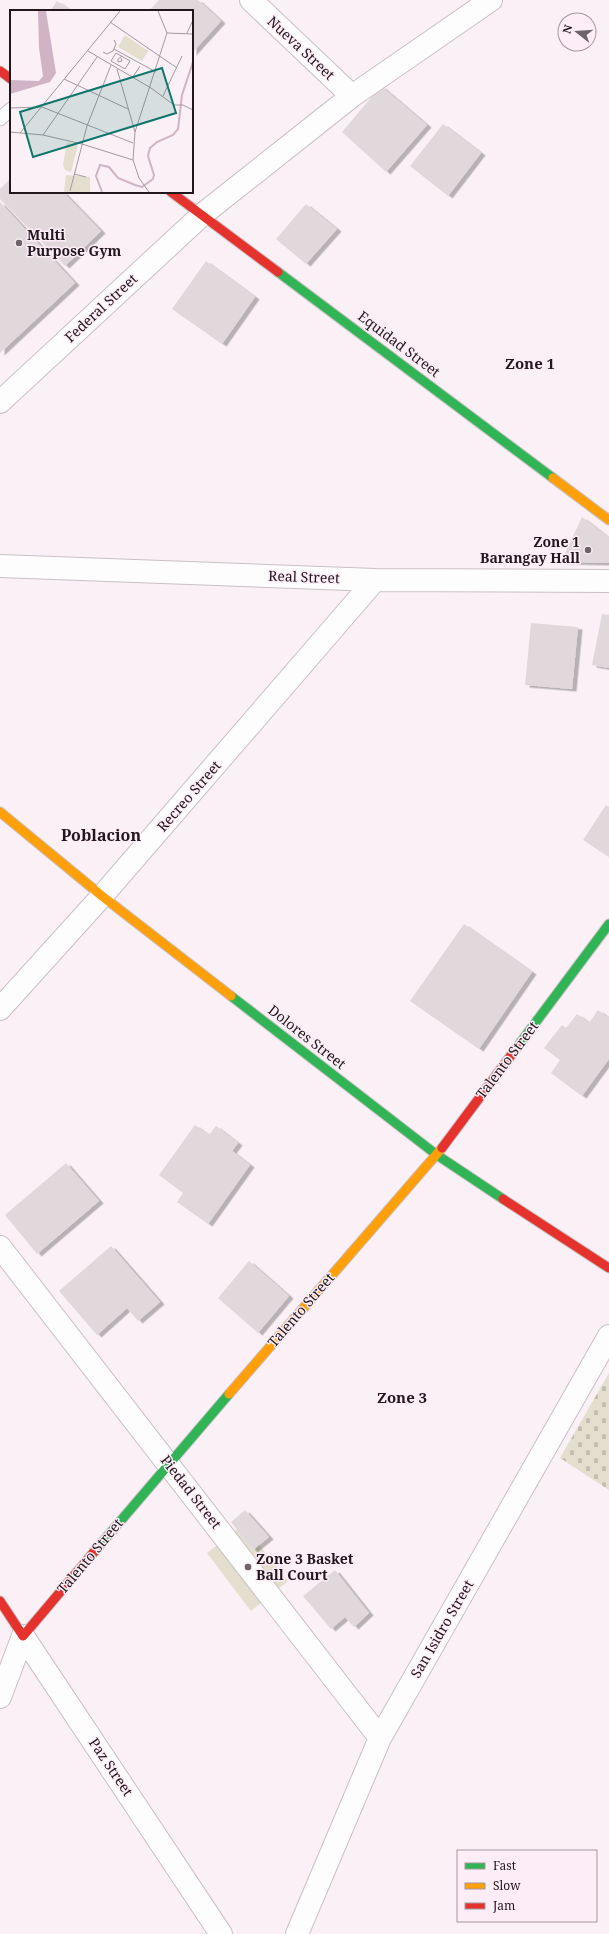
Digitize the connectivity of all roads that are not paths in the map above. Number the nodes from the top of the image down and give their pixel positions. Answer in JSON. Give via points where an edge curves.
{"nodes":[{"id":1,"x":251,"y":0,"type":"edge"},
{"id":2,"x":491,"y":0,"type":"edge"},
{"id":3,"x":0,"y":71,"type":"edge"},
{"id":4,"x":10,"y":78,"type":"edge"},
{"id":5,"x":352,"y":96,"type":"junction"},
{"id":6,"x":10,"y":110,"type":"edge"},
{"id":7,"x":0,"y":119,"type":"edge"},
{"id":8,"x":172,"y":193,"type":"edge"},
{"id":9,"x":203,"y":214,"type":"junction"},
{"id":10,"x":1,"y":400,"type":"edge"},
{"id":11,"x":609,"y":520,"type":"edge"},
{"id":12,"x":0,"y":566,"type":"edge"},
{"id":13,"x":375,"y":580,"type":"junction"},
{"id":14,"x":609,"y":581,"type":"edge"},
{"id":15,"x":0,"y":812,"type":"edge"},
{"id":16,"x":102,"y":896,"type":"junction"},
{"id":17,"x":609,"y":924,"type":"edge"},
{"id":18,"x":0,"y":1009,"type":"edge"},
{"id":19,"x":436,"y":1155,"type":"junction"},
{"id":20,"x":0,"y":1247,"type":"edge"},
{"id":21,"x":609,"y":1268,"type":"edge"},
{"id":22,"x":609,"y":1336,"type":"edge"},
{"id":23,"x":168,"y":1463,"type":"junction"},
{"id":24,"x":0,"y":1601,"type":"edge"},
{"id":25,"x":23,"y":1636,"type":"junction"},
{"id":26,"x":0,"y":1697,"type":"edge"},
{"id":27,"x":380,"y":1738,"type":"junction"},
{"id":28,"x":221,"y":1934,"type":"edge"},
{"id":29,"x":297,"y":1934,"type":"edge"}],
"edges":[{"from":1,"to":5,"type":"street","name":"Nueva Street"},
{"from":2,"to":5,"type":"street","name":"Federal Street"},
{"from":3,"to":4,"type":"street"},
{"from":5,"to":9,"type":"street","name":"Federal Street"},
{"from":6,"to":7,"type":"lane"},
{"from":8,"to":9,"type":"street","name":"Equidad Street"},
{"from":9,"to":10,"type":"street","name":"Federal Street"},
{"from":9,"to":11,"type":"street","name":"Equidad Street"},
{"from":12,"to":13,"type":"street","name":"Real Street"},
{"from":13,"to":14,"type":"street","name":"Real Street"},
{"from":13,"to":16,"type":"street","name":"Recreo Street"},
{"from":15,"to":16,"type":"street","name":"Dolores Street"},
{"from":16,"to":18,"type":"street","name":"Recreo Street"},
{"from":16,"to":19,"type":"street","name":"Dolores Street"},
{"from":17,"to":19,"type":"street","name":"Talento Street"},
{"from":19,"to":21,"type":"street","name":"Dolores Street"},
{"from":19,"to":23,"type":"street","name":"Talento Street"},
{"from":20,"to":23,"type":"street","name":"Piedad Street"},
{"from":22,"to":27,"type":"street","name":"San Isidro Street"},
{"from":23,"to":25,"type":"street","name":"Talento Street"},
{"from":23,"to":27,"type":"street","name":"Piedad Street"},
{"from":24,"to":25,"type":"street","name":"Paz Street"},
{"from":25,"to":26,"type":"street","name":"Talento Street"},
{"from":25,"to":28,"type":"street","name":"Paz Street"},
{"from":27,"to":29,"type":"street","name":"San Isidro Street"}]}
